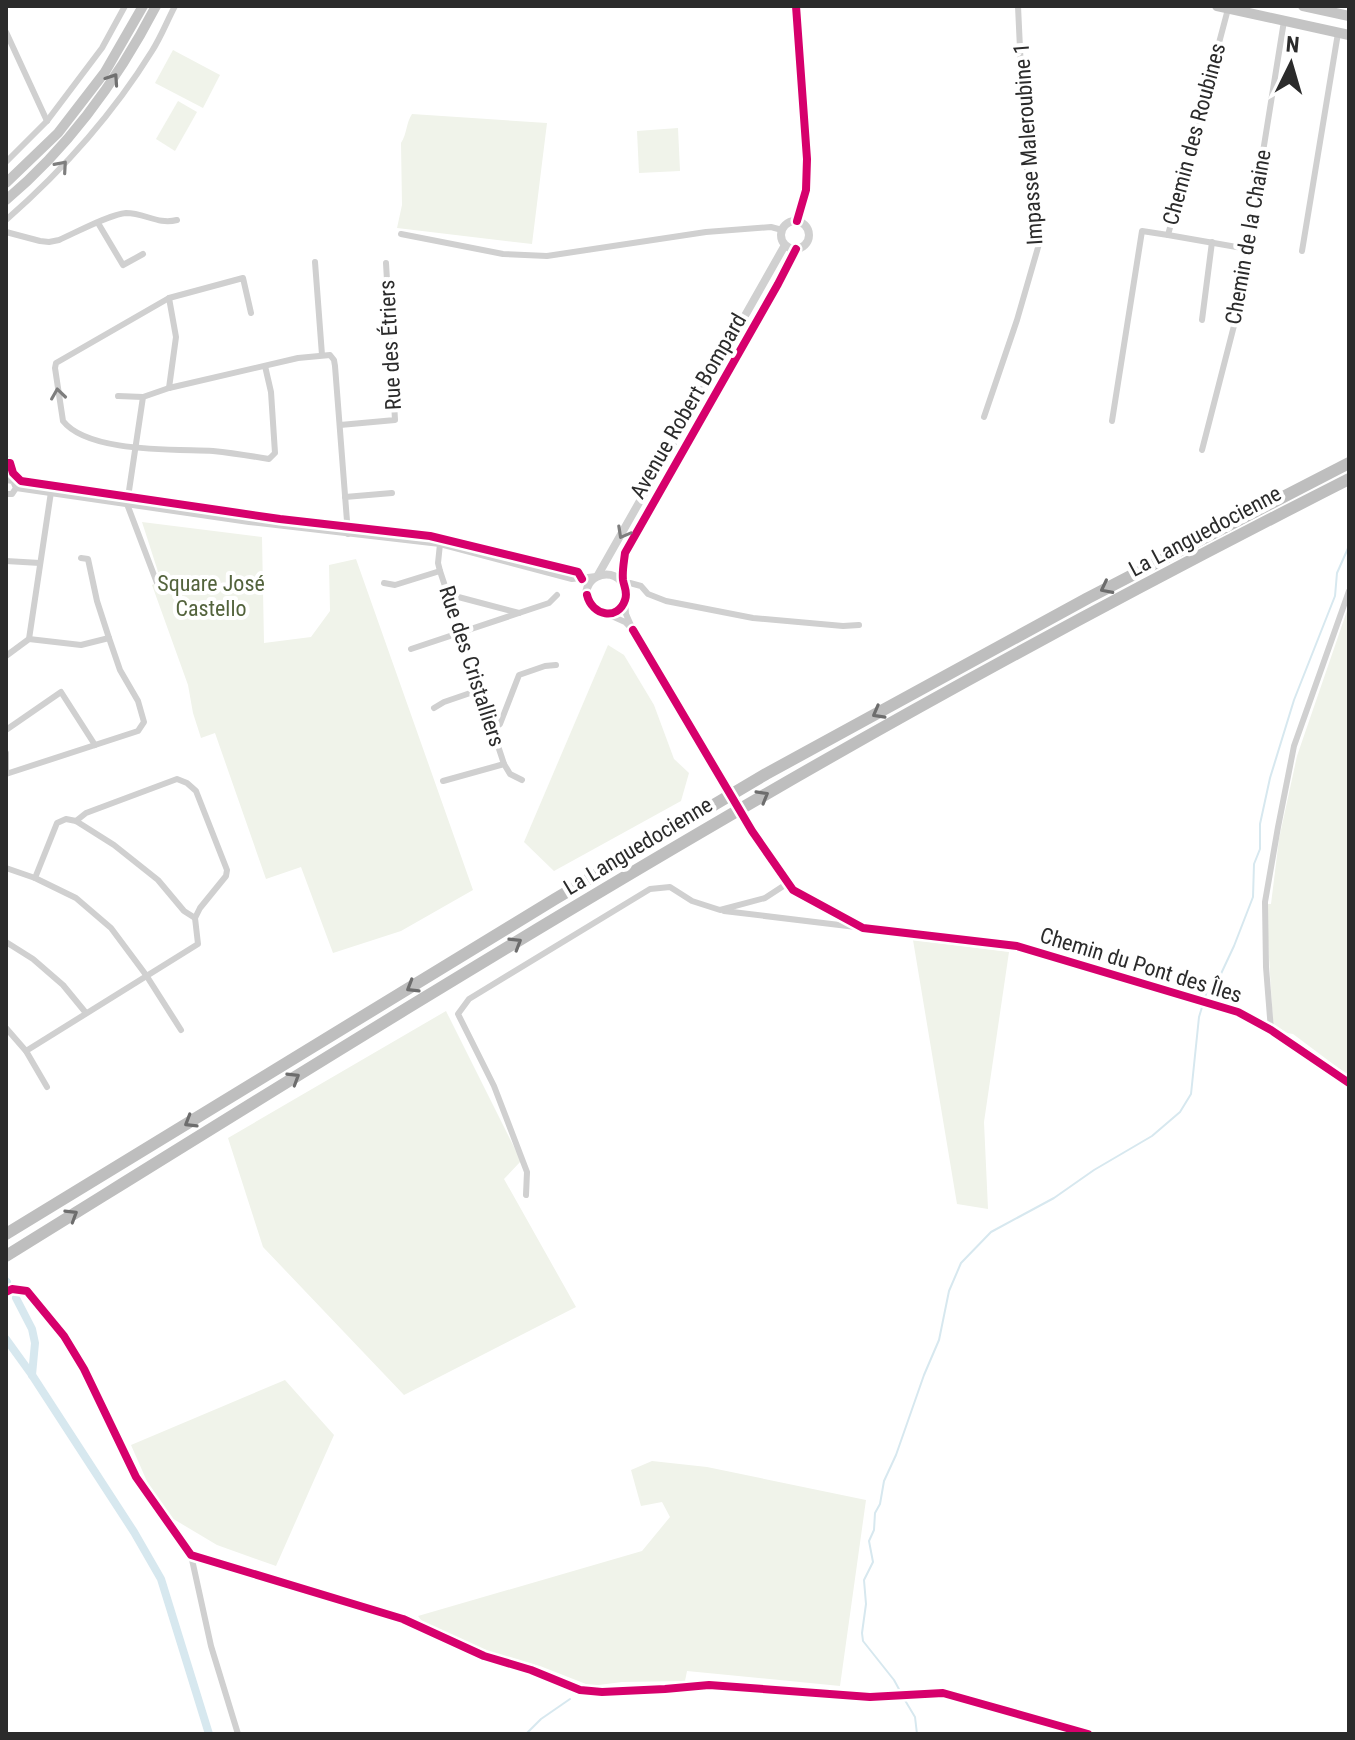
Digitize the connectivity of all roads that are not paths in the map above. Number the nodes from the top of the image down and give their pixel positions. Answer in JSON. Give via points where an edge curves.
{"nodes":[{"id":1,"x":125,"y":6,"type":"edge"},
{"id":2,"x":143,"y":6,"type":"edge"},
{"id":3,"x":156,"y":6,"type":"edge"},
{"id":4,"x":175,"y":6,"type":"edge"},
{"id":5,"x":796,"y":6,"type":"edge"},
{"id":6,"x":1018,"y":6,"type":"edge"},
{"id":7,"x":1303,"y":6,"type":"edge"},
{"id":8,"x":1223,"y":7,"type":"edge"},
{"id":9,"x":1321,"y":8,"type":"edge"},
{"id":10,"x":1349,"y":16,"type":"edge"},
{"id":11,"x":1284,"y":21,"type":"junction"},
{"id":12,"x":6,"y":32,"type":"edge"},
{"id":13,"x":1343,"y":34,"type":"edge"},
{"id":14,"x":47,"y":121,"type":"junction"},
{"id":15,"x":6,"y":162,"type":"edge"},
{"id":16,"x":6,"y":183,"type":"edge"},
{"id":17,"x":6,"y":200,"type":"edge"},
{"id":18,"x":6,"y":220,"type":"edge"},
{"id":19,"x":177,"y":220,"type":"dead end"},
{"id":20,"x":797,"y":221,"type":"junction"},
{"id":21,"x":98,"y":223,"type":"junction"},
{"id":22,"x":782,"y":230,"type":"junction"},
{"id":23,"x":6,"y":232,"type":"edge"},
{"id":24,"x":401,"y":234,"type":"dead end"},
{"id":25,"x":1168,"y":235,"type":"junction"},
{"id":26,"x":1212,"y":242,"type":"junction"},
{"id":27,"x":785,"y":245,"type":"junction"},
{"id":28,"x":796,"y":249,"type":"junction"},
{"id":29,"x":1248,"y":249,"type":"junction"},
{"id":30,"x":1302,"y":251,"type":"dead end"},
{"id":31,"x":143,"y":254,"type":"dead end"},
{"id":32,"x":315,"y":262,"type":"dead end"},
{"id":33,"x":386,"y":263,"type":"dead end"},
{"id":34,"x":169,"y":298,"type":"junction"},
{"id":35,"x":251,"y":313,"type":"dead end"},
{"id":36,"x":1202,"y":320,"type":"dead end"},
{"id":37,"x":322,"y":355,"type":"junction"},
{"id":38,"x":265,"y":366,"type":"junction"},
{"id":39,"x":169,"y":388,"type":"junction"},
{"id":40,"x":118,"y":396,"type":"dead end"},
{"id":41,"x":143,"y":397,"type":"junction"},
{"id":42,"x":984,"y":417,"type":"dead end"},
{"id":43,"x":1112,"y":421,"type":"dead end"},
{"id":44,"x":340,"y":425,"type":"junction"},
{"id":45,"x":135,"y":447,"type":"junction"},
{"id":46,"x":1202,"y":450,"type":"dead end"},
{"id":47,"x":6,"y":458,"type":"edge"},
{"id":48,"x":1349,"y":463,"type":"edge"},
{"id":49,"x":1349,"y":479,"type":"edge"},
{"id":50,"x":7,"y":480,"type":"edge"},
{"id":51,"x":16,"y":488,"type":"junction"},
{"id":52,"x":51,"y":492,"type":"junction"},
{"id":53,"x":392,"y":493,"type":"dead end"},
{"id":54,"x":6,"y":494,"type":"edge"},
{"id":55,"x":345,"y":497,"type":"junction"},
{"id":56,"x":127,"y":504,"type":"junction"},
{"id":57,"x":348,"y":534,"type":"junction"},
{"id":58,"x":440,"y":544,"type":"junction"},
{"id":59,"x":81,"y":558,"type":"dead end"},
{"id":60,"x":6,"y":561,"type":"edge"},
{"id":61,"x":40,"y":563,"type":"junction"},
{"id":62,"x":440,"y":571,"type":"junction"},
{"id":63,"x":597,"y":576,"type":"junction"},
{"id":64,"x":572,"y":579,"type":"junction"},
{"id":65,"x":157,"y":583,"type":"dead end"},
{"id":66,"x":384,"y":583,"type":"dead end"},
{"id":67,"x":624,"y":585,"type":"junction"},
{"id":68,"x":1349,"y":591,"type":"edge"},
{"id":69,"x":447,"y":594,"type":"junction"},
{"id":70,"x":557,"y":595,"type":"dead end"},
{"id":71,"x":587,"y":595,"type":"junction"},
{"id":72,"x":625,"y":601,"type":"junction"},
{"id":73,"x":519,"y":613,"type":"junction"},
{"id":74,"x":605,"y":613,"type":"junction"},
{"id":75,"x":859,"y":625,"type":"dead end"},
{"id":76,"x":633,"y":630,"type":"junction"},
{"id":77,"x":461,"y":633,"type":"junction"},
{"id":78,"x":109,"y":638,"type":"junction"},
{"id":79,"x":29,"y":639,"type":"junction"},
{"id":80,"x":411,"y":649,"type":"dead end"},
{"id":81,"x":6,"y":656,"type":"edge"},
{"id":82,"x":556,"y":665,"type":"dead end"},
{"id":83,"x":479,"y":690,"type":"junction"},
{"id":84,"x":434,"y":708,"type":"dead end"},
{"id":85,"x":493,"y":729,"type":"junction"},
{"id":86,"x":6,"y":730,"type":"edge"},
{"id":87,"x":95,"y":745,"type":"junction"},
{"id":88,"x":6,"y":753,"type":"edge"},
{"id":89,"x":504,"y":764,"type":"junction"},
{"id":90,"x":6,"y":774,"type":"edge"},
{"id":91,"x":522,"y":780,"type":"dead end"},
{"id":92,"x":443,"y":781,"type":"dead end"},
{"id":93,"x":76,"y":821,"type":"junction"},
{"id":94,"x":6,"y":868,"type":"edge"},
{"id":95,"x":35,"y":878,"type":"junction"},
{"id":96,"x":788,"y":883,"type":"junction"},
{"id":97,"x":720,"y":910,"type":"junction"},
{"id":98,"x":195,"y":918,"type":"junction"},
{"id":99,"x":863,"y":928,"type":"junction"},
{"id":100,"x":6,"y":942,"type":"edge"},
{"id":101,"x":146,"y":975,"type":"junction"},
{"id":102,"x":86,"y":1013,"type":"junction"},
{"id":103,"x":6,"y":1028,"type":"edge"},
{"id":104,"x":181,"y":1030,"type":"dead end"},
{"id":105,"x":1271,"y":1030,"type":"junction"},
{"id":106,"x":26,"y":1051,"type":"junction"},
{"id":107,"x":1349,"y":1083,"type":"edge"},
{"id":108,"x":47,"y":1087,"type":"dead end"},
{"id":109,"x":526,"y":1195,"type":"dead end"},
{"id":110,"x":6,"y":1234,"type":"edge"},
{"id":111,"x":6,"y":1256,"type":"edge"},
{"id":112,"x":6,"y":1292,"type":"edge"},
{"id":113,"x":191,"y":1555,"type":"junction"},
{"id":114,"x":238,"y":1734,"type":"edge"},
{"id":115,"x":1088,"y":1734,"type":"edge"}],
"edges":[{"from":1,"to":14,"type":"street","via":[[102,48]]},
{"from":2,"to":16,"type":"main road","via":[[105,72],[58,133]]},
{"from":17,"to":3,"type":"main road","one_way":true,"via":[[95,105]]},
{"from":18,"to":4,"type":"street","one_way":true,"via":[[43,188],[114,106]]},
{"from":5,"to":20,"type":"street","name":"Avenue Robert Bompard","via":[[807,159]]},
{"from":6,"to":42,"type":"street","name":"Impasse Maleroubine 1","via":[[1025,156],[1039,244]]},
{"from":7,"to":9,"type":"main road"},
{"from":8,"to":11,"type":"main road"},
{"from":8,"to":25,"type":"street","name":"Chemin des Roubines"},
{"from":9,"to":10,"type":"main road"},
{"from":11,"to":13,"type":"main road"},
{"from":11,"to":29,"type":"street","name":"Chemin de la Chaine"},
{"from":12,"to":14,"type":"street"},
{"from":13,"to":30,"type":"street"},
{"from":14,"to":15,"type":"street"},
{"from":19,"to":21,"type":"street","via":[[166,223],[122,213]]},
{"from":20,"to":22,"type":"street"},
{"from":20,"to":28,"type":"street","name":"Avenue Robert Bompard","via":[[805,225],[808,238]]},
{"from":21,"to":23,"type":"street","via":[[49,242]]},
{"from":21,"to":31,"type":"street","via":[[123,265]]},
{"from":22,"to":24,"type":"street","via":[[721,230],[547,256],[503,254]]},
{"from":22,"to":27,"type":"street"},
{"from":25,"to":26,"type":"street"},
{"from":25,"to":43,"type":"street","name":"Chemin des Roubines","via":[[1142,231]]},
{"from":26,"to":29,"type":"street"},
{"from":26,"to":36,"type":"street"},
{"from":27,"to":28,"type":"street"},
{"from":27,"to":63,"type":"street","name":"Avenue Robert Bompard","one_way":true},
{"from":28,"to":67,"type":"street","name":"Avenue Robert Bompard","via":[[625,553]]},
{"from":29,"to":46,"type":"street","name":"Chemin de la Chaine"},
{"from":32,"to":37,"type":"street"},
{"from":33,"to":44,"type":"street","name":"Rue des Étriers","via":[[395,420]]},
{"from":34,"to":35,"type":"street","via":[[243,278]]},
{"from":34,"to":39,"type":"street","via":[[176,337]]},
{"from":45,"to":34,"type":"street","one_way":true,"via":[[92,439],[67,426],[60,411],[56,363]]},
{"from":37,"to":38,"type":"street"},
{"from":37,"to":44,"type":"street","via":[[334,360]]},
{"from":38,"to":39,"type":"street"},
{"from":38,"to":45,"type":"street","via":[[275,453],[269,459]]},
{"from":39,"to":41,"type":"street"},
{"from":40,"to":41,"type":"street"},
{"from":41,"to":45,"type":"street"},
{"from":44,"to":55,"type":"street"},
{"from":45,"to":56,"type":"street"},
{"from":47,"to":50,"type":"street"},
{"from":48,"to":110,"type":"highway","name":"La Languedocienne","one_way":true,"via":[[766,774]]},
{"from":111,"to":49,"type":"highway","name":"La Languedocienne","one_way":true,"via":[[726,817],[1067,625]]},
{"from":50,"to":51,"type":"street"},
{"from":51,"to":52,"type":"street"},
{"from":51,"to":54,"type":"street"},
{"from":52,"to":56,"type":"street"},
{"from":52,"to":61,"type":"street"},
{"from":53,"to":55,"type":"street"},
{"from":55,"to":57,"type":"street"},
{"from":56,"to":57,"type":"street"},
{"from":56,"to":65,"type":"street"},
{"from":57,"to":58,"type":"street"},
{"from":58,"to":62,"type":"street","name":"Rue des Cristalliers"},
{"from":58,"to":64,"type":"street"},
{"from":59,"to":78,"type":"street","via":[[91,566]]},
{"from":60,"to":61,"type":"street"},
{"from":61,"to":79,"type":"street"},
{"from":62,"to":66,"type":"street","via":[[395,585]]},
{"from":62,"to":69,"type":"street","name":"Rue des Cristalliers"},
{"from":63,"to":64,"type":"street"},
{"from":63,"to":67,"type":"street","via":[[613,574]]},
{"from":63,"to":71,"type":"street","via":[[588,584]]},
{"from":64,"to":71,"type":"street"},
{"from":67,"to":72,"type":"street"},
{"from":67,"to":75,"type":"street","via":[[635,584],[666,601],[753,618]]},
{"from":68,"to":105,"type":"street","via":[[1294,746],[1278,827],[1265,902]]},
{"from":69,"to":73,"type":"street"},
{"from":69,"to":77,"type":"street","name":"Rue des Cristalliers"},
{"from":70,"to":73,"type":"street"},
{"from":71,"to":74,"type":"street","via":[[592,607]]},
{"from":72,"to":74,"type":"street"},
{"from":72,"to":76,"type":"street"},
{"from":73,"to":77,"type":"street"},
{"from":74,"to":76,"type":"street"},
{"from":76,"to":96,"type":"street","name":"Chemin du Pont des Îles"},
{"from":77,"to":80,"type":"street"},
{"from":77,"to":83,"type":"street","name":"Rue des Cristalliers"},
{"from":78,"to":79,"type":"street","via":[[81,645]]},
{"from":78,"to":87,"type":"street","via":[[144,722],[138,731]]},
{"from":79,"to":81,"type":"street"},
{"from":82,"to":85,"type":"street","via":[[519,675],[500,724]]},
{"from":83,"to":84,"type":"street"},
{"from":83,"to":85,"type":"street","name":"Rue des Cristalliers"},
{"from":85,"to":89,"type":"street","name":"Rue des Cristalliers"},
{"from":86,"to":87,"type":"street","via":[[61,692]]},
{"from":87,"to":90,"type":"street"},
{"from":88,"to":90,"type":"street"},
{"from":89,"to":91,"type":"street","name":"Rue des Cristalliers"},
{"from":89,"to":92,"type":"street"},
{"from":93,"to":95,"type":"street","via":[[57,823]]},
{"from":93,"to":98,"type":"street","via":[[158,880]]},
{"from":93,"to":98,"type":"street","via":[[177,779],[187,783],[196,791],[227,870]]},
{"from":94,"to":95,"type":"street"},
{"from":95,"to":101,"type":"street","via":[[76,898],[111,928]]},
{"from":96,"to":97,"type":"street","via":[[765,898]]},
{"from":96,"to":99,"type":"street","name":"Chemin du Pont des Îles"},
{"from":97,"to":99,"type":"street"},
{"from":97,"to":109,"type":"street","via":[[670,887],[650,889],[469,999],[458,1014],[494,1086],[527,1172]]},
{"from":98,"to":101,"type":"street","via":[[198,944]]},
{"from":99,"to":105,"type":"street","name":"Chemin du Pont des Îles","via":[[1017,946],[1238,1012]]},
{"from":100,"to":102,"type":"street","via":[[63,985]]},
{"from":101,"to":102,"type":"street"},
{"from":101,"to":104,"type":"street"},
{"from":102,"to":106,"type":"street"},
{"from":103,"to":106,"type":"street"},
{"from":105,"to":107,"type":"street","name":"Chemin du Pont des Îles"},
{"from":106,"to":108,"type":"street"},
{"from":112,"to":113,"type":"street","via":[[27,1291],[64,1336],[136,1477]]},
{"from":113,"to":114,"type":"street"},
{"from":113,"to":115,"type":"street","via":[[403,1619],[484,1656],[580,1690],[709,1685],[870,1697],[943,1693]]}]}
